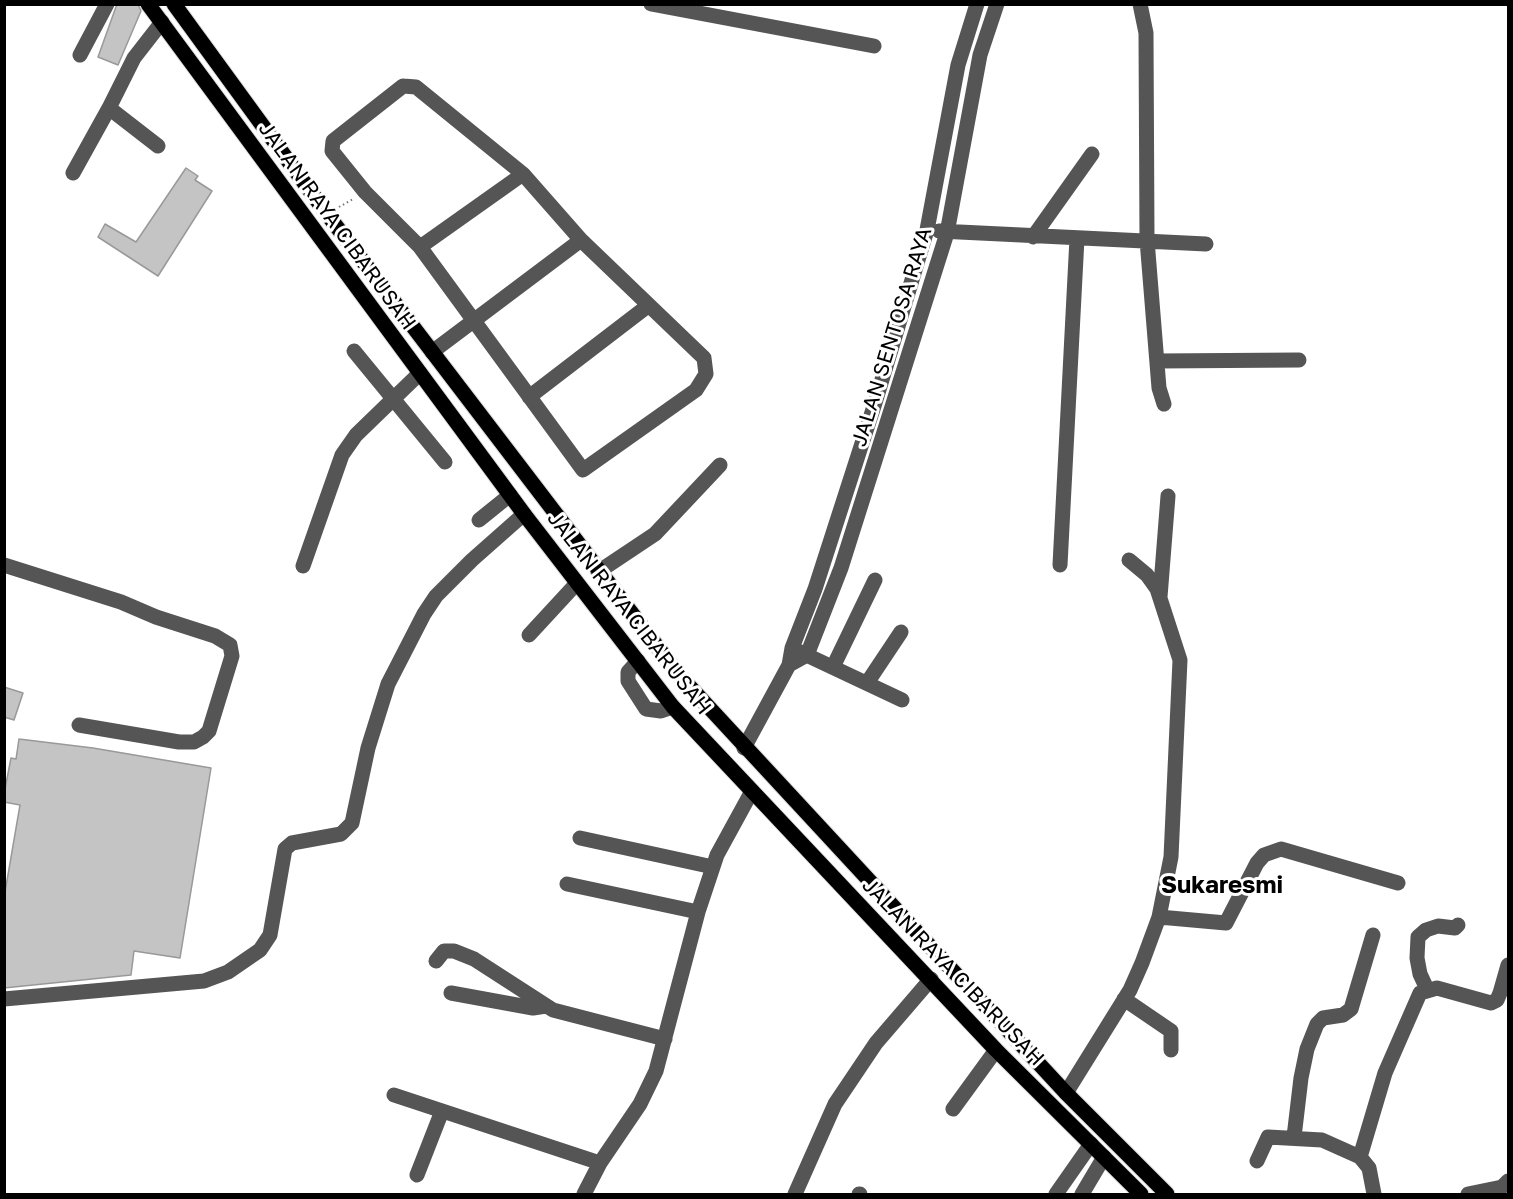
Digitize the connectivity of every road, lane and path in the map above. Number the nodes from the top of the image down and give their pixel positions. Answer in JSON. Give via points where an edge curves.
{"nodes":[{"id":1,"x":107,"y":4,"type":"edge"},
{"id":2,"x":148,"y":4,"type":"edge"},
{"id":3,"x":174,"y":4,"type":"edge"},
{"id":4,"x":651,"y":4,"type":"edge"},
{"id":5,"x":977,"y":4,"type":"edge"},
{"id":6,"x":997,"y":4,"type":"edge"},
{"id":7,"x":1140,"y":4,"type":"edge"},
{"id":8,"x":162,"y":22,"type":"junction"},
{"id":9,"x":874,"y":46,"type":"dead end"},
{"id":10,"x":80,"y":55,"type":"dead end"},
{"id":11,"x":109,"y":108,"type":"junction"},
{"id":12,"x":158,"y":147,"type":"dead end"},
{"id":13,"x":1092,"y":154,"type":"dead end"},
{"id":14,"x":73,"y":172,"type":"dead end"},
{"id":15,"x":523,"y":174,"type":"junction"},
{"id":16,"x":365,"y":192,"type":"junction"},
{"id":17,"x":327,"y":214,"type":"junction"},
{"id":18,"x":927,"y":230,"type":"junction"},
{"id":19,"x":947,"y":232,"type":"junction"},
{"id":20,"x":1033,"y":237,"type":"junction"},
{"id":21,"x":1077,"y":238,"type":"junction"},
{"id":22,"x":581,"y":240,"type":"junction"},
{"id":23,"x":1147,"y":240,"type":"junction"},
{"id":24,"x":1206,"y":244,"type":"dead end"},
{"id":25,"x":420,"y":247,"type":"junction"},
{"id":26,"x":649,"y":305,"type":"junction"},
{"id":27,"x":473,"y":319,"type":"junction"},
{"id":28,"x":354,"y":351,"type":"dead end"},
{"id":29,"x":432,"y":352,"type":"junction"},
{"id":30,"x":1299,"y":360,"type":"dead end"},
{"id":31,"x":1157,"y":361,"type":"junction"},
{"id":32,"x":420,"y":373,"type":"junction"},
{"id":33,"x":530,"y":397,"type":"junction"},
{"id":34,"x":393,"y":399,"type":"junction"},
{"id":35,"x":1164,"y":404,"type":"dead end"},
{"id":36,"x":445,"y":462,"type":"dead end"},
{"id":37,"x":720,"y":465,"type":"dead end"},
{"id":38,"x":510,"y":495,"type":"junction"},
{"id":39,"x":1168,"y":496,"type":"dead end"},
{"id":40,"x":524,"y":514,"type":"junction"},
{"id":41,"x":479,"y":520,"type":"dead end"},
{"id":42,"x":1129,"y":560,"type":"dead end"},
{"id":43,"x":4,"y":565,"type":"edge"},
{"id":44,"x":1060,"y":565,"type":"dead end"},
{"id":45,"x":303,"y":566,"type":"dead end"},
{"id":46,"x":598,"y":572,"type":"junction"},
{"id":47,"x":875,"y":580,"type":"dead end"},
{"id":48,"x":577,"y":583,"type":"junction"},
{"id":49,"x":1160,"y":597,"type":"junction"},
{"id":50,"x":901,"y":632,"type":"dead end"},
{"id":51,"x":530,"y":635,"type":"dead end"},
{"id":52,"x":792,"y":648,"type":"junction"},
{"id":53,"x":807,"y":655,"type":"junction"},
{"id":54,"x":638,"y":661,"type":"junction"},
{"id":55,"x":789,"y":665,"type":"junction"},
{"id":56,"x":833,"y":668,"type":"junction"},
{"id":57,"x":867,"y":683,"type":"junction"},
{"id":58,"x":902,"y":700,"type":"dead end"},
{"id":59,"x":673,"y":707,"type":"junction"},
{"id":60,"x":79,"y":725,"type":"dead end"},
{"id":61,"x":744,"y":748,"type":"junction"},
{"id":62,"x":752,"y":791,"type":"junction"},
{"id":63,"x":580,"y":838,"type":"dead end"},
{"id":64,"x":713,"y":867,"type":"junction"},
{"id":65,"x":1398,"y":883,"type":"dead end"},
{"id":66,"x":567,"y":884,"type":"dead end"},
{"id":67,"x":698,"y":912,"type":"junction"},
{"id":68,"x":1159,"y":917,"type":"junction"},
{"id":69,"x":1458,"y":925,"type":"dead end"},
{"id":70,"x":1373,"y":935,"type":"dead end"},
{"id":71,"x":436,"y":961,"type":"dead end"},
{"id":72,"x":1509,"y":965,"type":"edge"},
{"id":73,"x":931,"y":979,"type":"junction"},
{"id":74,"x":1427,"y":989,"type":"junction"},
{"id":75,"x":452,"y":993,"type":"dead end"},
{"id":76,"x":4,"y":999,"type":"edge"},
{"id":77,"x":1124,"y":999,"type":"junction"},
{"id":78,"x":546,"y":1006,"type":"junction"},
{"id":79,"x":665,"y":1039,"type":"junction"},
{"id":80,"x":996,"y":1050,"type":"junction"},
{"id":81,"x":1172,"y":1050,"type":"dead end"},
{"id":82,"x":1066,"y":1093,"type":"junction"},
{"id":83,"x":394,"y":1095,"type":"dead end"},
{"id":84,"x":953,"y":1108,"type":"dead end"},
{"id":85,"x":442,"y":1111,"type":"junction"},
{"id":86,"x":1294,"y":1137,"type":"junction"},
{"id":87,"x":1091,"y":1144,"type":"junction"},
{"id":88,"x":1104,"y":1157,"type":"junction"},
{"id":89,"x":1360,"y":1157,"type":"junction"},
{"id":90,"x":1257,"y":1161,"type":"dead end"},
{"id":91,"x":600,"y":1163,"type":"junction"},
{"id":92,"x":417,"y":1175,"type":"dead end"},
{"id":93,"x":1509,"y":1180,"type":"edge"},
{"id":94,"x":1498,"y":1192,"type":"edge"},
{"id":95,"x":584,"y":1194,"type":"edge"},
{"id":96,"x":795,"y":1194,"type":"edge"},
{"id":97,"x":1056,"y":1194,"type":"edge"},
{"id":98,"x":1082,"y":1194,"type":"edge"},
{"id":99,"x":1141,"y":1194,"type":"edge"},
{"id":100,"x":1167,"y":1194,"type":"edge"},
{"id":101,"x":1374,"y":1194,"type":"edge"},
{"id":102,"x":1468,"y":1194,"type":"edge"}],
"edges":[{"from":1,"to":10,"type":"street"},
{"from":2,"to":8,"type":"main road","name":"JALAN RAYA CIBARUSAH"},
{"from":3,"to":17,"type":"main road","name":"JALAN RAYA CIBARUSAH"},
{"from":4,"to":9,"type":"street"},
{"from":5,"to":18,"type":"street","name":"JALAN SENTOSA RAYA","via":[[958,65]]},
{"from":6,"to":19,"type":"street","name":"JALAN SENTOSA RAYA","via":[[980,55]]},
{"from":7,"to":23,"type":"street","via":[[1146,33]]},
{"from":8,"to":11,"type":"street","via":[[135,58]]},
{"from":8,"to":32,"type":"main road","name":"JALAN RAYA CIBARUSAH"},
{"from":11,"to":12,"type":"street"},
{"from":11,"to":14,"type":"street"},
{"from":13,"to":20,"type":"street"},
{"from":15,"to":16,"type":"street","via":[[417,87],[407,85],[333,141],[332,151]]},
{"from":15,"to":22,"type":"street"},
{"from":15,"to":25,"type":"street"},
{"from":16,"to":17,"type":"path"},
{"from":16,"to":25,"type":"street"},
{"from":17,"to":29,"type":"main road","name":"JALAN RAYA CIBARUSAH"},
{"from":18,"to":19,"type":"street"},
{"from":18,"to":52,"type":"street","name":"JALAN SENTOSA RAYA","via":[[815,589]]},
{"from":19,"to":20,"type":"street"},
{"from":19,"to":53,"type":"street","name":"JALAN SENTOSA RAYA","via":[[841,568]]},
{"from":20,"to":21,"type":"street"},
{"from":21,"to":23,"type":"street"},
{"from":21,"to":44,"type":"street"},
{"from":22,"to":26,"type":"street"},
{"from":22,"to":27,"type":"street"},
{"from":23,"to":24,"type":"street"},
{"from":23,"to":31,"type":"street"},
{"from":25,"to":27,"type":"street"},
{"from":26,"to":33,"type":"street"},
{"from":26,"to":33,"type":"street","via":[[704,358],[706,374],[696,390],[583,470]]},
{"from":27,"to":29,"type":"street"},
{"from":27,"to":33,"type":"street"},
{"from":28,"to":34,"type":"street"},
{"from":29,"to":46,"type":"main road","name":"JALAN RAYA CIBARUSAH"},
{"from":30,"to":31,"type":"street"},
{"from":31,"to":35,"type":"street"},
{"from":32,"to":34,"type":"street"},
{"from":32,"to":38,"type":"main road","name":"JALAN RAYA CIBARUSAH"},
{"from":34,"to":36,"type":"street"},
{"from":34,"to":45,"type":"street","via":[[356,435],[342,455]]},
{"from":37,"to":46,"type":"street","via":[[655,534]]},
{"from":38,"to":40,"type":"main road","name":"JALAN RAYA CIBARUSAH"},
{"from":38,"to":41,"type":"street"},
{"from":39,"to":49,"type":"street"},
{"from":40,"to":48,"type":"main road","name":"JALAN RAYA CIBARUSAH"},
{"from":40,"to":76,"type":"street","via":[[472,560],[424,614],[388,684],[368,748],[352,823],[341,834],[292,843],[285,849],[270,935],[260,950],[228,972],[204,981]]},
{"from":42,"to":49,"type":"street","via":[[1147,574]]},
{"from":43,"to":60,"type":"street","via":[[121,602],[230,645],[232,656],[209,731],[194,742]]},
{"from":46,"to":61,"type":"main road","name":"JALAN RAYA CIBARUSAH","via":[[679,675]]},
{"from":47,"to":56,"type":"street"},
{"from":48,"to":51,"type":"street"},
{"from":48,"to":54,"type":"main road","name":"JALAN RAYA CIBARUSAH"},
{"from":49,"to":68,"type":"street","via":[[1180,660],[1171,857]]},
{"from":50,"to":57,"type":"street"},
{"from":52,"to":53,"type":"street"},
{"from":52,"to":55,"type":"street","name":"JALAN SENTOSA RAYA"},
{"from":53,"to":55,"type":"street"},
{"from":53,"to":56,"type":"street"},
{"from":54,"to":59,"type":"main road","name":"JALAN RAYA CIBARUSAH"},
{"from":54,"to":59,"type":"street","via":[[628,672],[628,681],[646,709],[661,711]]},
{"from":55,"to":61,"type":"street","name":"JALAN SENTOSA RAYA"},
{"from":56,"to":57,"type":"street"},
{"from":57,"to":58,"type":"street"},
{"from":59,"to":62,"type":"main road","name":"JALAN RAYA CIBARUSAH"},
{"from":61,"to":82,"type":"main road","name":"JALAN RAYA CIBARUSAH"},
{"from":62,"to":64,"type":"street","via":[[727,833]]},
{"from":62,"to":73,"type":"main road","name":"JALAN RAYA CIBARUSAH"},
{"from":63,"to":64,"type":"street"},
{"from":64,"to":67,"type":"street"},
{"from":65,"to":68,"type":"street","via":[[1281,849],[1264,855],[1257,863],[1226,923]]},
{"from":66,"to":67,"type":"street"},
{"from":67,"to":79,"type":"street"},
{"from":68,"to":77,"type":"street"},
{"from":69,"to":74,"type":"street","via":[[1437,926],[1418,937],[1417,958]]},
{"from":70,"to":86,"type":"street","via":[[1351,1009],[1343,1015],[1323,1018],[1307,1049]]},
{"from":71,"to":78,"type":"street","via":[[444,951],[474,959]]},
{"from":72,"to":74,"type":"street","via":[[1497,1000],[1491,1003],[1437,988]]},
{"from":73,"to":80,"type":"main road","name":"JALAN RAYA CIBARUSAH"},
{"from":73,"to":96,"type":"street","via":[[876,1043],[835,1104]]},
{"from":74,"to":89,"type":"street","via":[[1414,1000],[1385,1073]]},
{"from":75,"to":78,"type":"street","via":[[533,1008]]},
{"from":77,"to":81,"type":"street","via":[[1171,1031]]},
{"from":77,"to":82,"type":"street"},
{"from":78,"to":79,"type":"street"},
{"from":79,"to":91,"type":"street","via":[[656,1071],[640,1104]]},
{"from":80,"to":84,"type":"street"},
{"from":80,"to":87,"type":"main road","name":"JALAN RAYA CIBARUSAH"},
{"from":82,"to":100,"type":"main road","name":"JALAN RAYA CIBARUSAH"},
{"from":83,"to":85,"type":"street"},
{"from":85,"to":91,"type":"street"},
{"from":85,"to":92,"type":"street"},
{"from":86,"to":89,"type":"street","via":[[1329,1142]]},
{"from":86,"to":90,"type":"street","via":[[1268,1137]]},
{"from":87,"to":88,"type":"main road","name":"JALAN RAYA CIBARUSAH"},
{"from":87,"to":97,"type":"street"},
{"from":88,"to":98,"type":"street"},
{"from":88,"to":99,"type":"main road","name":"JALAN RAYA CIBARUSAH"},
{"from":89,"to":101,"type":"street","via":[[1369,1168]]},
{"from":91,"to":95,"type":"street"},
{"from":93,"to":94,"type":"street"},
{"from":94,"to":102,"type":"street"}]}
